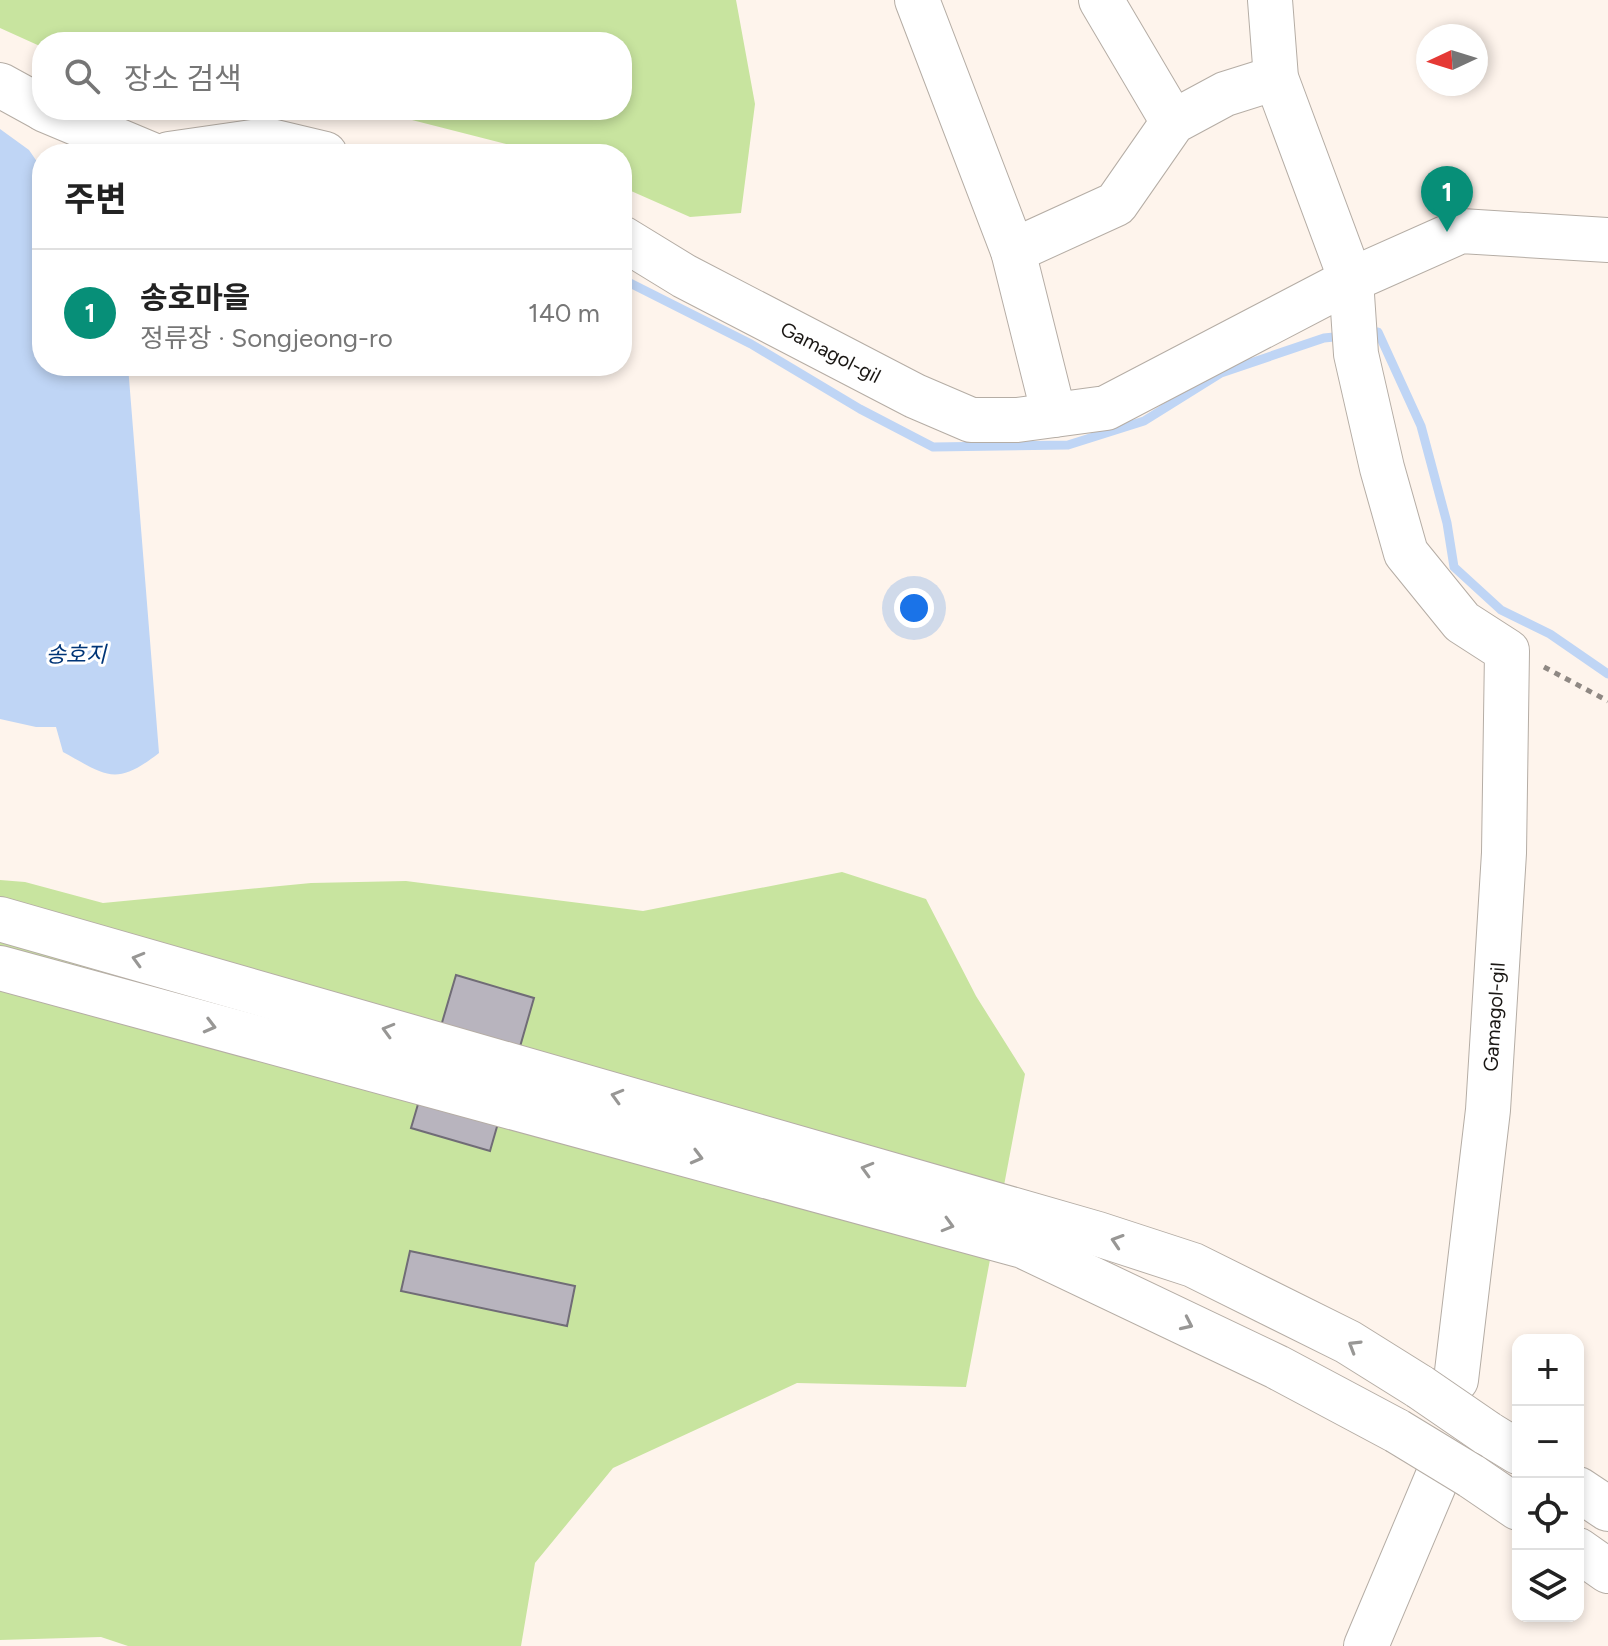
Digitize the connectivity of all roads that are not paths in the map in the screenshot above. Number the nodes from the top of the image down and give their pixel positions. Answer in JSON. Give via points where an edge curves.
{"nodes":[{"id":1,"x":917,"y":0,"type":"edge"},
{"id":2,"x":1101,"y":0,"type":"edge"},
{"id":3,"x":1270,"y":0,"type":"edge"},
{"id":4,"x":1276,"y":78,"type":"junction"},
{"id":5,"x":0,"y":85,"type":"edge"},
{"id":6,"x":32,"y":102,"type":"edge"},
{"id":7,"x":70,"y":120,"type":"edge"},
{"id":8,"x":1173,"y":122,"type":"junction"},
{"id":9,"x":126,"y":144,"type":"edge"},
{"id":10,"x":238,"y":144,"type":"edge"},
{"id":11,"x":283,"y":144,"type":"edge"},
{"id":12,"x":1608,"y":240,"type":"edge"},
{"id":13,"x":632,"y":244,"type":"edge"},
{"id":14,"x":1013,"y":251,"type":"junction"},
{"id":15,"x":1350,"y":295,"type":"junction"},
{"id":16,"x":1054,"y":415,"type":"junction"},
{"id":17,"x":0,"y":919,"type":"edge"},
{"id":18,"x":0,"y":968,"type":"edge"},
{"id":19,"x":1438,"y":1384,"type":"junction"},
{"id":20,"x":1503,"y":1442,"type":"edge"},
{"id":21,"x":1455,"y":1474,"type":"junction"},
{"id":22,"x":1584,"y":1493,"type":"edge"},
{"id":23,"x":1512,"y":1505,"type":"edge"},
{"id":24,"x":1608,"y":1509,"type":"edge"},
{"id":25,"x":1584,"y":1554,"type":"edge"},
{"id":26,"x":1608,"y":1571,"type":"edge"},
{"id":27,"x":1366,"y":1646,"type":"edge"}],
"edges":[{"from":1,"to":14,"type":"main road"},
{"from":2,"to":8,"type":"main road"},
{"from":3,"to":4,"type":"main road"},
{"from":4,"to":8,"type":"main road","via":[[1225,94]]},
{"from":4,"to":15,"type":"main road"},
{"from":5,"to":6,"type":"main road"},
{"from":7,"to":9,"type":"main road"},
{"from":8,"to":14,"type":"main road","via":[[1116,204]]},
{"from":10,"to":11,"type":"main road"},
{"from":12,"to":15,"type":"main road","name":"Gamagol-gil","via":[[1461,231]]},
{"from":13,"to":16,"type":"main road","name":"Gamagol-gil","via":[[802,338],[971,420]]},
{"from":14,"to":16,"type":"main road"},
{"from":15,"to":16,"type":"main road","name":"Gamagol-gil","via":[[1106,408]]},
{"from":15,"to":19,"type":"main road","name":"Gamagol-gil","via":[[1356,354],[1406,553],[1462,622],[1507,651],[1504,853],[1488,1110]]},
{"from":19,"to":17,"type":"main road","one_way":true,"via":[[1166,1256]]},
{"from":18,"to":21,"type":"main road","one_way":true,"bridge":true,"via":[[1023,1246],[1277,1367],[1397,1431]]},
{"from":19,"to":20,"type":"main road","bridge":true},
{"from":21,"to":23,"type":"main road"},
{"from":21,"to":27,"type":"main road"},
{"from":22,"to":24,"type":"main road"},
{"from":25,"to":26,"type":"main road"}]}
